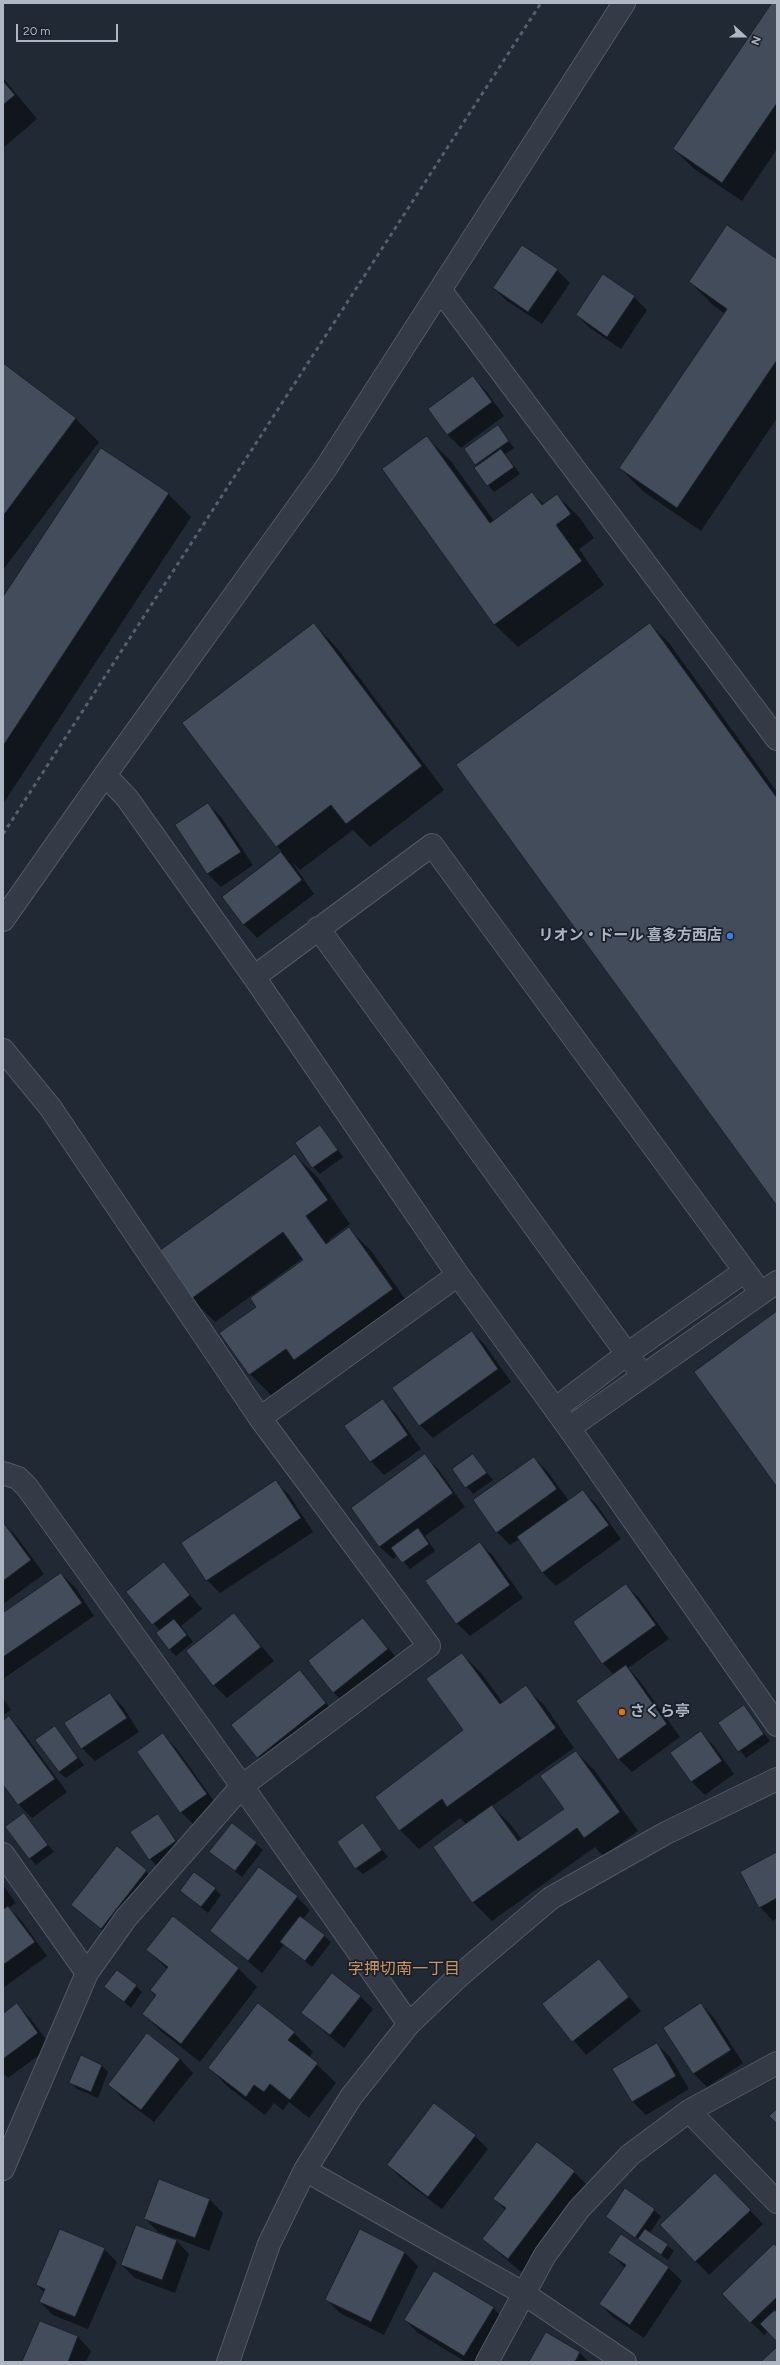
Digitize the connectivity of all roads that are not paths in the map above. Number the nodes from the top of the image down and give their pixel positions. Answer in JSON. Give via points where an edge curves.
{"nodes":[{"id":1,"x":624,"y":3,"type":"edge"},
{"id":2,"x":441,"y":291,"type":"junction"},
{"id":3,"x":777,"y":739,"type":"edge"},
{"id":4,"x":105,"y":774,"type":"junction"},
{"id":5,"x":3,"y":920,"type":"edge"},
{"id":6,"x":318,"y":928,"type":"junction"},
{"id":7,"x":254,"y":977,"type":"junction"},
{"id":8,"x":3,"y":1050,"type":"edge"},
{"id":9,"x":745,"y":1271,"type":"junction"},
{"id":10,"x":458,"y":1275,"type":"junction"},
{"id":11,"x":769,"y":1288,"type":"edge"},
{"id":12,"x":627,"y":1354,"type":"junction"},
{"id":13,"x":643,"y":1376,"type":"junction"},
{"id":14,"x":555,"y":1409,"type":"junction"},
{"id":15,"x":260,"y":1418,"type":"junction"},
{"id":16,"x":570,"y":1428,"type":"junction"},
{"id":17,"x":3,"y":1473,"type":"edge"},
{"id":18,"x":777,"y":1725,"type":"edge"},
{"id":19,"x":777,"y":1780,"type":"edge"},
{"id":20,"x":242,"y":1786,"type":"junction"},
{"id":21,"x":3,"y":1854,"type":"edge"},
{"id":22,"x":87,"y":1973,"type":"junction"},
{"id":23,"x":409,"y":2024,"type":"junction"},
{"id":24,"x":777,"y":2063,"type":"edge"},
{"id":25,"x":689,"y":2111,"type":"junction"},
{"id":26,"x":3,"y":2168,"type":"edge"},
{"id":27,"x":305,"y":2170,"type":"junction"},
{"id":28,"x":777,"y":2202,"type":"edge"},
{"id":29,"x":523,"y":2293,"type":"junction"},
{"id":30,"x":228,"y":2362,"type":"edge"},
{"id":31,"x":487,"y":2362,"type":"edge"},
{"id":32,"x":625,"y":2362,"type":"edge"}],
"edges":[{"from":1,"to":2,"type":"street"},
{"from":2,"to":3,"type":"street"},
{"from":2,"to":4,"type":"street","via":[[326,468]]},
{"from":4,"to":5,"type":"street"},
{"from":4,"to":7,"type":"street","via":[[127,798]]},
{"from":6,"to":7,"type":"street"},
{"from":6,"to":9,"type":"street","via":[[432,845]]},
{"from":6,"to":12,"type":"street"},
{"from":7,"to":10,"type":"street"},
{"from":8,"to":15,"type":"street","via":[[50,1107]]},
{"from":9,"to":11,"type":"street"},
{"from":9,"to":12,"type":"street"},
{"from":10,"to":14,"type":"street"},
{"from":10,"to":15,"type":"street"},
{"from":11,"to":13,"type":"street"},
{"from":12,"to":13,"type":"street"},
{"from":12,"to":14,"type":"street"},
{"from":13,"to":16,"type":"street"},
{"from":14,"to":16,"type":"street"},
{"from":15,"to":20,"type":"street","via":[[429,1646]]},
{"from":16,"to":18,"type":"street"},
{"from":17,"to":20,"type":"street","via":[[18,1478],[27,1487]]},
{"from":19,"to":23,"type":"street","via":[[666,1833],[551,1898],[459,1976]]},
{"from":20,"to":22,"type":"street","via":[[126,1918]]},
{"from":20,"to":23,"type":"street"},
{"from":21,"to":22,"type":"street"},
{"from":22,"to":26,"type":"street"},
{"from":23,"to":27,"type":"street","via":[[351,2097]]},
{"from":24,"to":25,"type":"street"},
{"from":25,"to":28,"type":"street"},
{"from":25,"to":29,"type":"street","via":[[630,2155],[579,2209],[545,2255]]},
{"from":27,"to":29,"type":"street"},
{"from":27,"to":30,"type":"street","via":[[269,2244]]},
{"from":29,"to":31,"type":"street"},
{"from":29,"to":32,"type":"street"}]}
